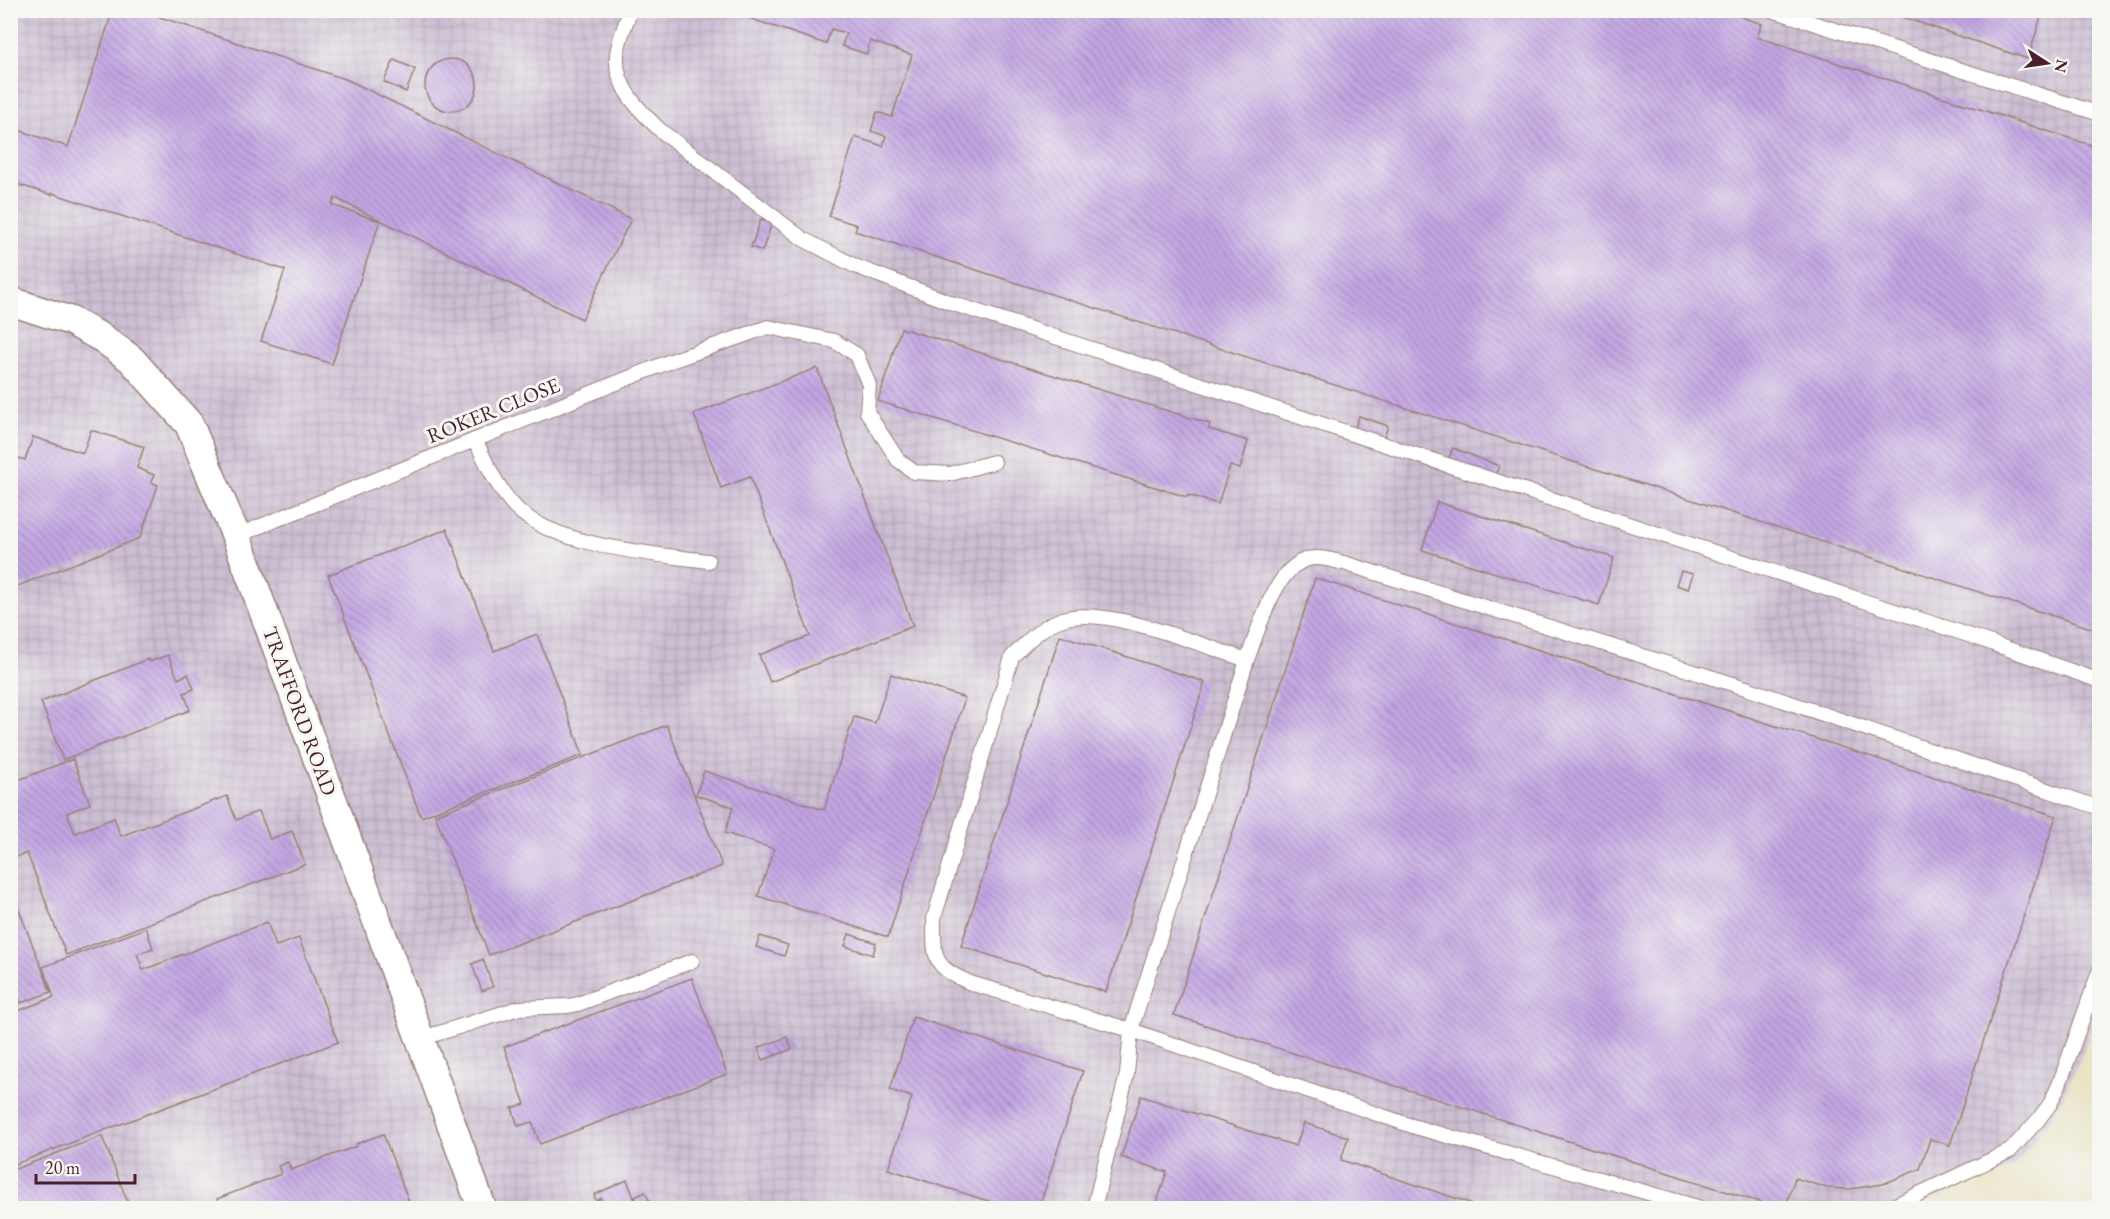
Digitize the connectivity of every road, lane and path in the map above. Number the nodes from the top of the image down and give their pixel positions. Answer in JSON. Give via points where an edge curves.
{"nodes":[{"id":1,"x":630,"y":10,"type":"edge"},
{"id":2,"x":1772,"y":10,"type":"edge"},
{"id":3,"x":2100,"y":114,"type":"edge"},
{"id":4,"x":10,"y":301,"type":"edge"},
{"id":5,"x":475,"y":440,"type":"junction"},
{"id":6,"x":994,"y":462,"type":"dead end"},
{"id":7,"x":236,"y":536,"type":"junction"},
{"id":8,"x":708,"y":561,"type":"dead end"},
{"id":9,"x":1247,"y":660,"type":"junction"},
{"id":10,"x":2100,"y":681,"type":"edge"},
{"id":11,"x":2100,"y":808,"type":"edge"},
{"id":12,"x":692,"y":961,"type":"dead end"},
{"id":13,"x":2100,"y":969,"type":"edge"},
{"id":14,"x":1131,"y":1030,"type":"junction"},
{"id":15,"x":420,"y":1039,"type":"junction"},
{"id":16,"x":482,"y":1209,"type":"edge"},
{"id":17,"x":1094,"y":1209,"type":"edge"},
{"id":18,"x":1701,"y":1209,"type":"edge"},
{"id":19,"x":1889,"y":1209,"type":"edge"}],
"edges":[{"from":1,"to":10,"type":"lane","via":[[617,54],[618,68],[640,111],[803,239],[855,266],[954,304]]},
{"from":2,"to":3,"type":"lane"},
{"from":4,"to":7,"type":"street","name":"TRAFFORD ROAD","via":[[71,321],[102,338],[146,375],[189,424]]},
{"from":5,"to":6,"type":"lane","name":"ROKER CLOSE","via":[[671,361],[768,327],[834,341],[857,355],[869,385],[867,412],[898,460],[914,472],[950,474]]},
{"from":5,"to":7,"type":"lane","name":"ROKER CLOSE"},
{"from":5,"to":8,"type":"lane","via":[[497,485],[516,508],[537,523],[572,538]]},
{"from":7,"to":15,"type":"street","name":"TRAFFORD ROAD"},
{"from":9,"to":11,"type":"lane","via":[[1282,579],[1307,559],[1325,559],[1749,688]]},
{"from":9,"to":14,"type":"lane"},
{"from":9,"to":14,"type":"lane","via":[[1127,621],[1094,615],[1064,618],[1036,632],[1012,657],[934,918],[939,964],[950,975],[973,984]]},
{"from":12,"to":15,"type":"lane","via":[[578,1004],[519,1008]]},
{"from":13,"to":19,"type":"lane","via":[[2059,1085],[2038,1120],[2010,1151]]},
{"from":14,"to":17,"type":"lane","via":[[1127,1074]]},
{"from":14,"to":18,"type":"lane","via":[[1412,1126]]},
{"from":15,"to":16,"type":"street","name":"TRAFFORD ROAD"}]}
